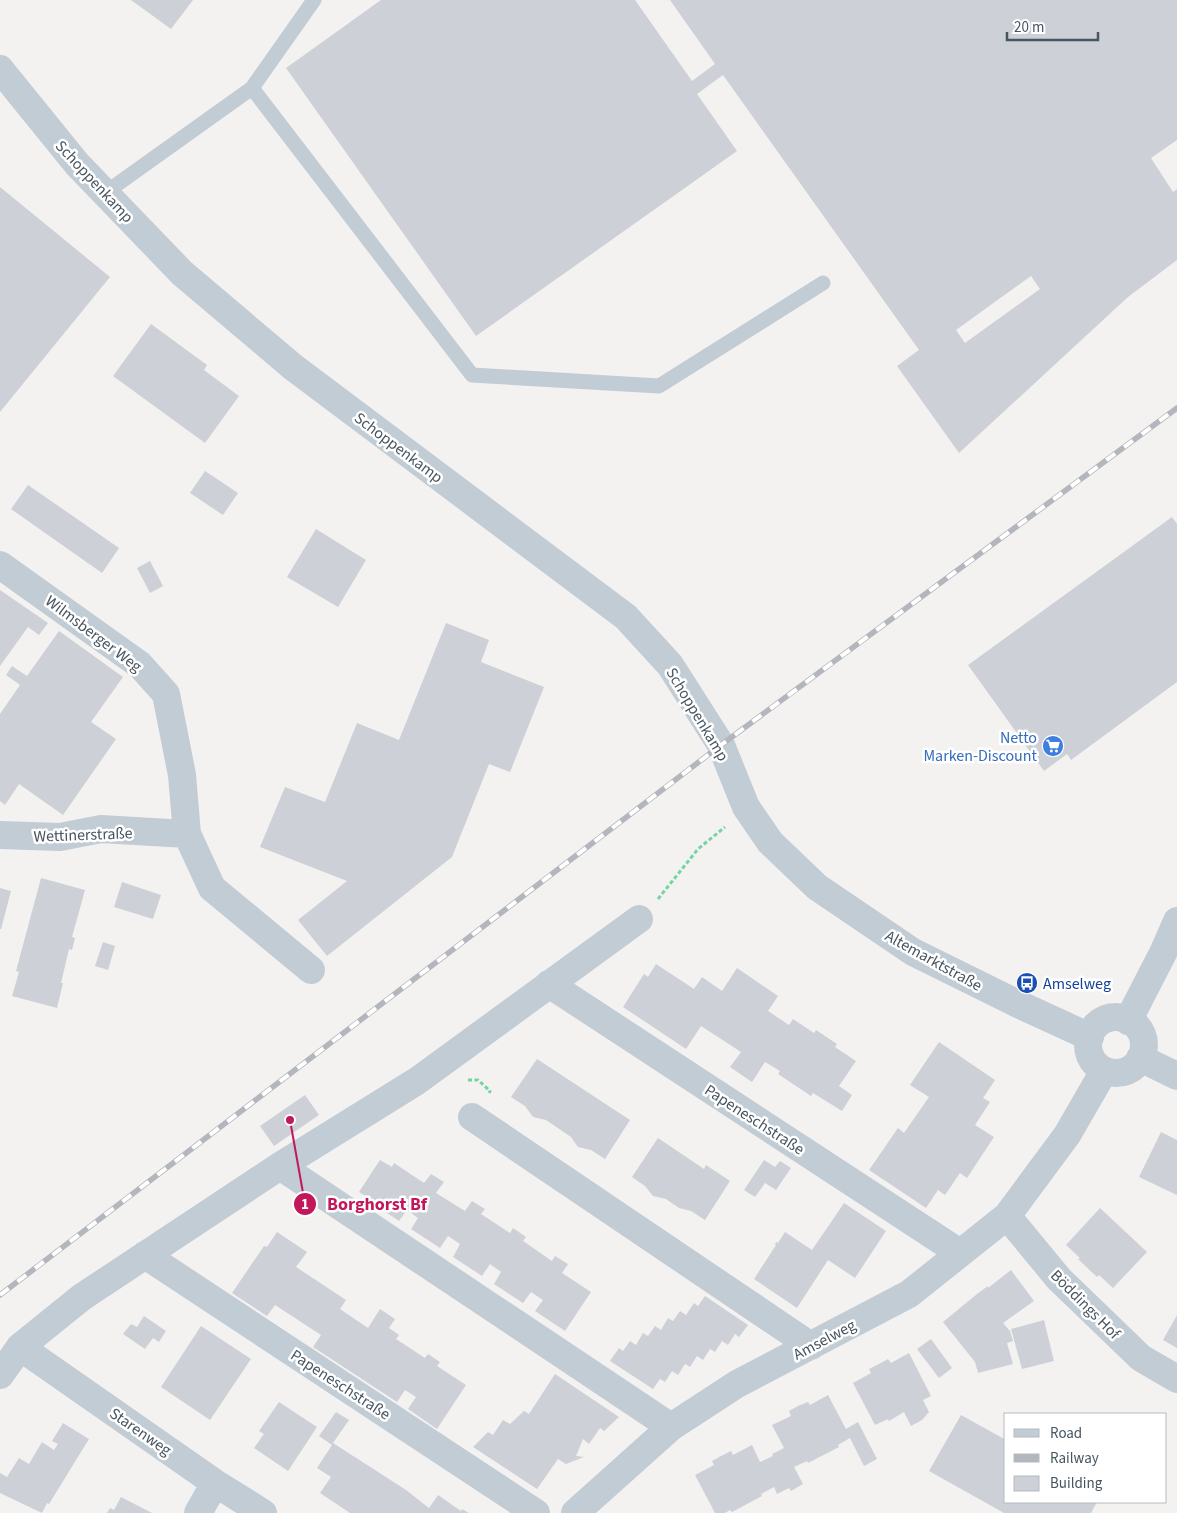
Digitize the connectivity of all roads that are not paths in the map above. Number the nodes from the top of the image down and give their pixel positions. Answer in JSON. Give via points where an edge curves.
{"nodes":[{"id":1,"x":314,"y":0,"type":"edge"},
{"id":2,"x":0,"y":69,"type":"edge"},
{"id":3,"x":252,"y":88,"type":"junction"},
{"id":4,"x":105,"y":192,"type":"junction"},
{"id":5,"x":824,"y":283,"type":"dead end"},
{"id":6,"x":0,"y":565,"type":"edge"},
{"id":7,"x":188,"y":834,"type":"junction"},
{"id":8,"x":0,"y":835,"type":"edge"},
{"id":9,"x":770,"y":842,"type":"joint"},
{"id":10,"x":639,"y":920,"type":"road end"},
{"id":11,"x":1177,"y":921,"type":"edge"},
{"id":12,"x":311,"y":970,"type":"dead end"},
{"id":13,"x":549,"y":984,"type":"junction"},
{"id":14,"x":1128,"y":1021,"type":"junction"},
{"id":15,"x":1090,"y":1037,"type":"junction"},
{"id":16,"x":1140,"y":1058,"type":"junction"},
{"id":17,"x":1104,"y":1070,"type":"junction"},
{"id":18,"x":1177,"y":1076,"type":"edge"},
{"id":19,"x":472,"y":1117,"type":"dead end"},
{"id":20,"x":280,"y":1166,"type":"junction"},
{"id":21,"x":1007,"y":1216,"type":"junction"},
{"id":22,"x":960,"y":1254,"type":"junction"},
{"id":23,"x":145,"y":1255,"type":"junction"},
{"id":24,"x":811,"y":1346,"type":"junction"},
{"id":25,"x":20,"y":1348,"type":"junction"},
{"id":26,"x":0,"y":1375,"type":"edge"},
{"id":27,"x":1177,"y":1379,"type":"edge"},
{"id":28,"x":670,"y":1427,"type":"junction"},
{"id":29,"x":215,"y":1483,"type":"junction"},
{"id":30,"x":198,"y":1513,"type":"edge"},
{"id":31,"x":263,"y":1513,"type":"edge"},
{"id":32,"x":536,"y":1513,"type":"edge"},
{"id":33,"x":575,"y":1513,"type":"edge"}],
"edges":[{"from":1,"to":3,"type":"lane"},
{"from":2,"to":4,"type":"street","name":"Schoppenkamp","via":[[77,164]]},
{"from":3,"to":4,"type":"lane"},
{"from":3,"to":5,"type":"lane","via":[[472,375],[660,386]]},
{"from":4,"to":9,"type":"street","name":"Schoppenkamp","via":[[182,273],[293,367],[626,616],[670,665],[721,745],[746,806]]},
{"from":6,"to":7,"type":"street","name":"Wilmsberger Weg","via":[[140,665],[166,694],[182,776]]},
{"from":7,"to":8,"type":"street","name":"Wettinerstraße","via":[[101,829],[60,837]]},
{"from":7,"to":12,"type":"street","via":[[212,888]]},
{"from":9,"to":15,"type":"street","name":"Altemarktstraße","via":[[817,887],[913,952]]},
{"from":10,"to":13,"type":"street"},
{"from":11,"to":14,"type":"street"},
{"from":13,"to":20,"type":"street","via":[[417,1080]]},
{"from":13,"to":22,"type":"street","name":"Papeneschstraße"},
{"from":14,"to":15,"type":"street","via":[[1122,1018],[1102,1021]]},
{"from":14,"to":16,"type":"street","via":[[1139,1030],[1143,1040]]},
{"from":15,"to":17,"type":"street","via":[[1088,1048],[1092,1059]]},
{"from":16,"to":17,"type":"street","via":[[1132,1068],[1121,1073]]},
{"from":16,"to":18,"type":"street"},
{"from":17,"to":21,"type":"street","name":"Amselweg","via":[[1067,1135]]},
{"from":19,"to":24,"type":"street"},
{"from":20,"to":23,"type":"street"},
{"from":20,"to":28,"type":"street"},
{"from":21,"to":22,"type":"street","name":"Amselweg"},
{"from":21,"to":27,"type":"street","name":"Böddings Hof","via":[[1059,1279],[1141,1358]]},
{"from":22,"to":24,"type":"street","name":"Amselweg","via":[[909,1294]]},
{"from":23,"to":25,"type":"street","via":[[82,1297]]},
{"from":23,"to":32,"type":"street","name":"Papeneschstraße"},
{"from":24,"to":28,"type":"street","name":"Amselweg","via":[[737,1384]]},
{"from":25,"to":26,"type":"street"},
{"from":25,"to":29,"type":"street","name":"Starenweg"},
{"from":28,"to":33,"type":"street","name":"Amselweg"},
{"from":29,"to":30,"type":"street"},
{"from":29,"to":31,"type":"street","name":"Starenweg"}]}
